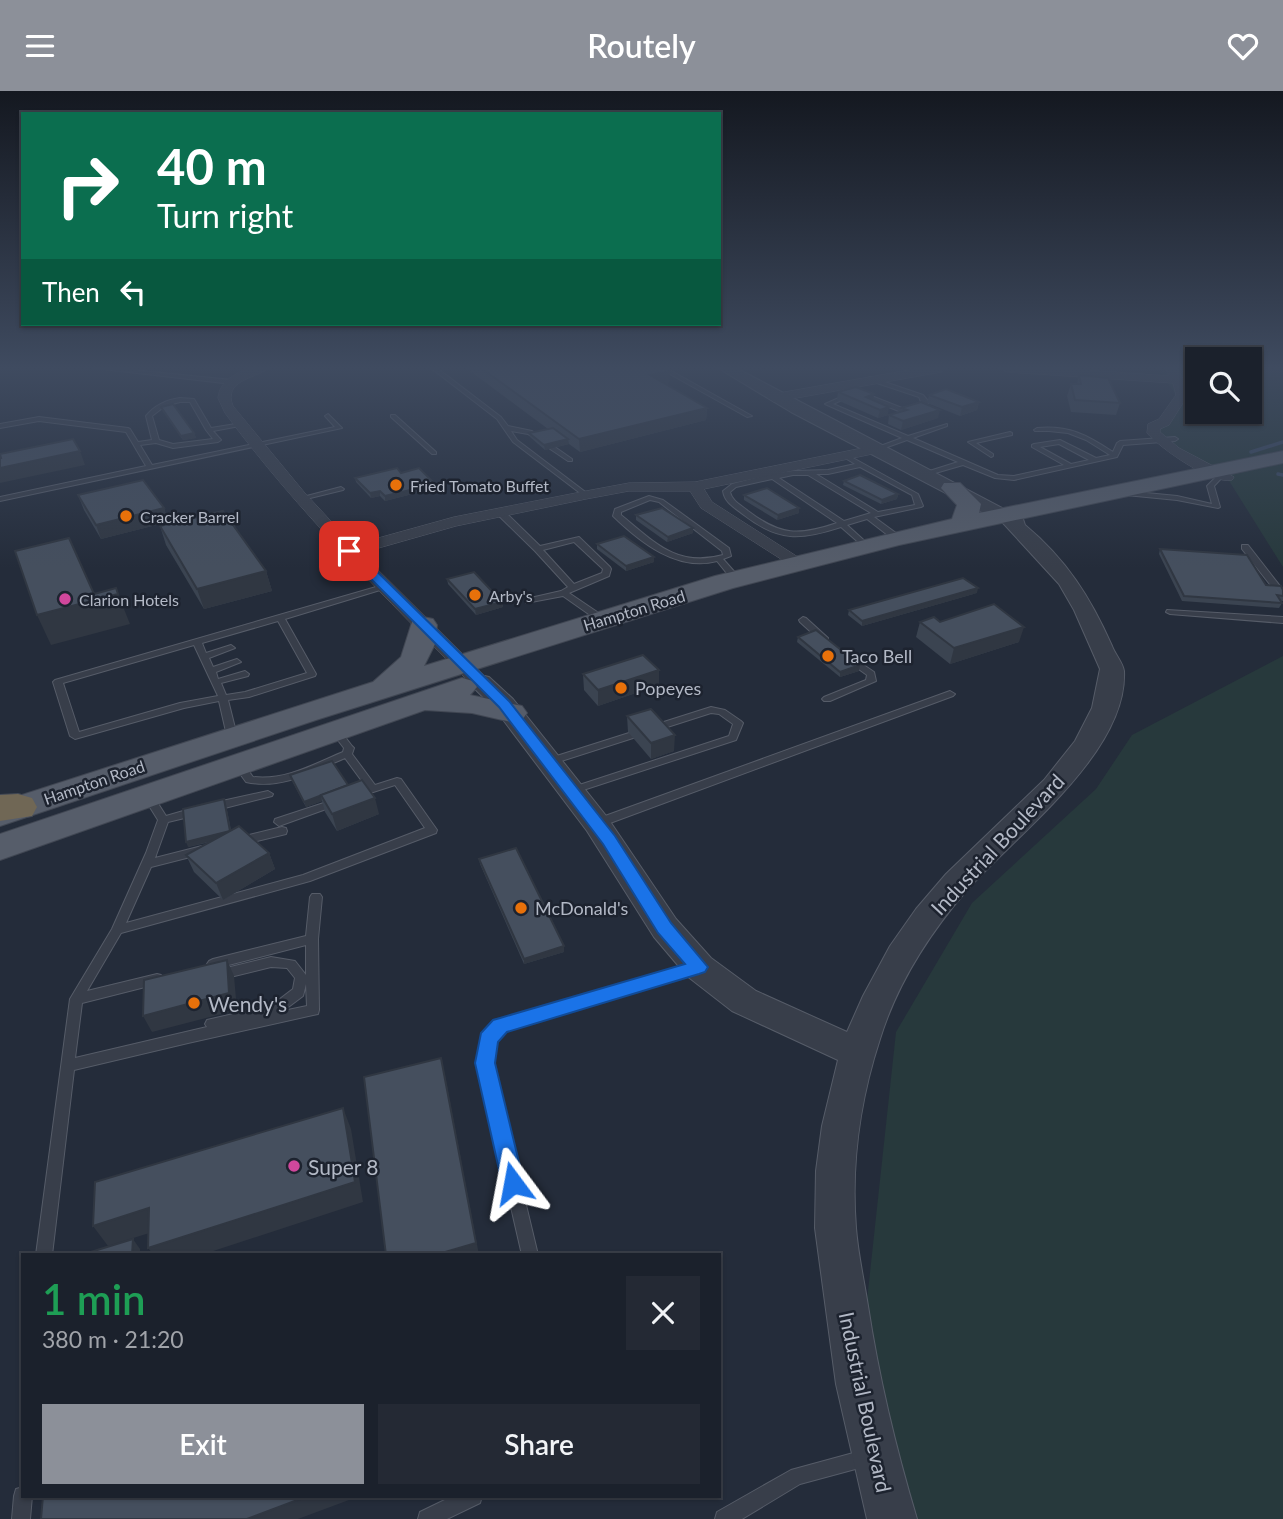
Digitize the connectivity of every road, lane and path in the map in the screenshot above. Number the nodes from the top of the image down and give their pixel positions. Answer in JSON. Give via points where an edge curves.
{"nodes":[{"id":1,"x":131,"y":435,"type":"edge"},
{"id":2,"x":154,"y":435,"type":"edge"},
{"id":3,"x":213,"y":435,"type":"edge"},
{"id":4,"x":249,"y":435,"type":"edge"},
{"id":5,"x":308,"y":435,"type":"edge"},
{"id":6,"x":414,"y":435,"type":"edge"},
{"id":7,"x":511,"y":435,"type":"edge"},
{"id":8,"x":534,"y":435,"type":"edge"},
{"id":9,"x":848,"y":435,"type":"edge"},
{"id":10,"x":899,"y":435,"type":"edge"},
{"id":11,"x":917,"y":435,"type":"edge"},
{"id":12,"x":1065,"y":435,"type":"edge"},
{"id":13,"x":1156,"y":435,"type":"edge"},
{"id":14,"x":1172,"y":435,"type":"edge"},
{"id":15,"x":907,"y":438,"type":"junction"},
{"id":16,"x":1159,"y":440,"type":"junction"},
{"id":17,"x":156,"y":441,"type":"junction"},
{"id":18,"x":136,"y":444,"type":"junction"},
{"id":19,"x":257,"y":445,"type":"junction"},
{"id":20,"x":1181,"y":448,"type":"junction"},
{"id":21,"x":877,"y":449,"type":"junction"},
{"id":22,"x":434,"y":453,"type":"dead end"},
{"id":23,"x":994,"y":454,"type":"joint"},
{"id":24,"x":844,"y":455,"type":"junction"},
{"id":25,"x":1115,"y":456,"type":"junction"},
{"id":26,"x":1283,"y":457,"type":"edge"},
{"id":27,"x":570,"y":460,"type":"dead end"},
{"id":28,"x":1097,"y":461,"type":"junction"},
{"id":29,"x":1261,"y":462,"type":"junction"},
{"id":30,"x":963,"y":463,"type":"junction"},
{"id":31,"x":859,"y":465,"type":"junction"},
{"id":32,"x":1070,"y":466,"type":"junction"},
{"id":33,"x":150,"y":468,"type":"junction"},
{"id":34,"x":809,"y":473,"type":"junction"},
{"id":35,"x":1226,"y":473,"type":"junction"},
{"id":36,"x":768,"y":474,"type":"junction"},
{"id":37,"x":925,"y":474,"type":"junction"},
{"id":38,"x":1178,"y":479,"type":"junction"},
{"id":39,"x":695,"y":486,"type":"junction"},
{"id":40,"x":952,"y":488,"type":"junction"},
{"id":41,"x":341,"y":489,"type":"dead end"},
{"id":42,"x":649,"y":492,"type":"junction"},
{"id":43,"x":586,"y":495,"type":"junction"},
{"id":44,"x":1101,"y":495,"type":"junction"},
{"id":45,"x":302,"y":498,"type":"junction"},
{"id":46,"x":0,"y":499,"type":"edge"},
{"id":47,"x":500,"y":512,"type":"junction"},
{"id":48,"x":873,"y":516,"type":"junction"},
{"id":49,"x":1010,"y":521,"type":"junction"},
{"id":50,"x":961,"y":524,"type":"junction"},
{"id":51,"x":843,"y":526,"type":"junction"},
{"id":52,"x":897,"y":538,"type":"junction"},
{"id":53,"x":865,"y":545,"type":"junction"},
{"id":54,"x":1245,"y":547,"type":"dead end"},
{"id":55,"x":538,"y":549,"type":"junction"},
{"id":56,"x":349,"y":551,"type":"junction"},
{"id":57,"x":795,"y":563,"type":"junction"},
{"id":58,"x":727,"y":569,"type":"junction"},
{"id":59,"x":572,"y":586,"type":"junction"},
{"id":60,"x":386,"y":587,"type":"junction"},
{"id":61,"x":564,"y":593,"type":"junction"},
{"id":62,"x":1283,"y":595,"type":"edge"},
{"id":63,"x":529,"y":601,"type":"dead end"},
{"id":64,"x":1170,"y":612,"type":"dead end"},
{"id":65,"x":280,"y":618,"type":"junction"},
{"id":66,"x":803,"y":619,"type":"dead end"},
{"id":67,"x":603,"y":620,"type":"junction"},
{"id":68,"x":1283,"y":620,"type":"edge"},
{"id":69,"x":423,"y":625,"type":"junction"},
{"id":70,"x":288,"y":632,"type":"junction"},
{"id":71,"x":276,"y":635,"type":"dead end"},
{"id":72,"x":197,"y":642,"type":"junction"},
{"id":73,"x":296,"y":645,"type":"junction"},
{"id":74,"x":832,"y":645,"type":"edge"},
{"id":75,"x":231,"y":648,"type":"dead end"},
{"id":76,"x":284,"y":648,"type":"dead end"},
{"id":77,"x":841,"y":652,"type":"edge"},
{"id":78,"x":205,"y":656,"type":"junction"},
{"id":79,"x":303,"y":656,"type":"junction"},
{"id":80,"x":292,"y":659,"type":"dead end"},
{"id":81,"x":237,"y":662,"type":"dead end"},
{"id":82,"x":211,"y":671,"type":"junction"},
{"id":83,"x":471,"y":672,"type":"junction"},
{"id":84,"x":245,"y":674,"type":"dead end"},
{"id":85,"x":216,"y":683,"type":"junction"},
{"id":86,"x":374,"y":691,"type":"junction"},
{"id":87,"x":950,"y":694,"type":"dead end"},
{"id":88,"x":223,"y":698,"type":"junction"},
{"id":89,"x":827,"y":699,"type":"dead end"},
{"id":90,"x":415,"y":703,"type":"junction"},
{"id":91,"x":511,"y":713,"type":"junction"},
{"id":92,"x":341,"y":742,"type":"junction"},
{"id":93,"x":235,"y":750,"type":"junction"},
{"id":94,"x":548,"y":762,"type":"junction"},
{"id":95,"x":571,"y":791,"type":"junction"},
{"id":96,"x":268,"y":794,"type":"dead end"},
{"id":97,"x":349,"y":797,"type":"edge"},
{"id":98,"x":155,"y":808,"type":"junction"},
{"id":99,"x":6,"y":810,"type":"edge"},
{"id":100,"x":597,"y":824,"type":"junction"},
{"id":101,"x":228,"y":844,"type":"edge"},
{"id":102,"x":0,"y":847,"type":"edge"},
{"id":103,"x":214,"y":847,"type":"edge"},
{"id":104,"x":146,"y":864,"type":"junction"},
{"id":105,"x":316,"y":897,"type":"dead end"},
{"id":106,"x":117,"y":930,"type":"junction"},
{"id":107,"x":312,"y":939,"type":"junction"},
{"id":108,"x":699,"y":967,"type":"junction"},
{"id":109,"x":173,"y":975,"type":"edge"},
{"id":110,"x":76,"y":999,"type":"junction"},
{"id":111,"x":188,"y":1037,"type":"junction"},
{"id":112,"x":857,"y":1052,"type":"junction"},
{"id":113,"x":68,"y":1066,"type":"junction"},
{"id":114,"x":44,"y":1253,"type":"edge"},
{"id":115,"x":530,"y":1253,"type":"edge"},
{"id":116,"x":874,"y":1457,"type":"junction"},
{"id":117,"x":23,"y":1498,"type":"edge"},
{"id":118,"x":469,"y":1498,"type":"edge"},
{"id":119,"x":21,"y":1519,"type":"edge"},
{"id":120,"x":427,"y":1519,"type":"edge"},
{"id":121,"x":724,"y":1519,"type":"edge"},
{"id":122,"x":892,"y":1519,"type":"edge"}],
"edges":[{"from":1,"to":18,"type":"lane"},
{"from":2,"to":17,"type":"lane"},
{"from":3,"to":17,"type":"lane","via":[[218,440],[173,446]]},
{"from":4,"to":19,"type":"street"},
{"from":5,"to":19,"type":"lane"},
{"from":6,"to":22,"type":"lane"},
{"from":7,"to":43,"type":"lane"},
{"from":8,"to":27,"type":"lane"},
{"from":9,"to":21,"type":"street","name":"Industrial Boulevard"},
{"from":10,"to":15,"type":"lane"},
{"from":11,"to":15,"type":"lane"},
{"from":12,"to":25,"type":"lane"},
{"from":13,"to":16,"type":"street"},
{"from":14,"to":20,"type":"street"},
{"from":15,"to":21,"type":"lane"},
{"from":15,"to":30,"type":"lane"},
{"from":16,"to":20,"type":"street"},
{"from":16,"to":25,"type":"lane","via":[[1120,443]]},
{"from":17,"to":18,"type":"lane"},
{"from":18,"to":33,"type":"lane"},
{"from":19,"to":33,"type":"lane"},
{"from":19,"to":45,"type":"street"},
{"from":20,"to":29,"type":"main road"},
{"from":20,"to":35,"type":"street"},
{"from":20,"to":38,"type":"main road","via":[[1186,465]]},
{"from":21,"to":24,"type":"street"},
{"from":21,"to":37,"type":"street","name":"Industrial Boulevard"},
{"from":23,"to":23,"type":"lane","via":[[985,441],[1013,436],[971,442]]},
{"from":24,"to":31,"type":"lane"},
{"from":24,"to":36,"type":"street"},
{"from":25,"to":28,"type":"lane"},
{"from":26,"to":29,"type":"main road","name":"Hampton Road"},
{"from":28,"to":32,"type":"lane"},
{"from":28,"to":32,"type":"lane","via":[[1060,442],[1034,446]]},
{"from":29,"to":35,"type":"main road","name":"Hampton Road"},
{"from":30,"to":32,"type":"lane","via":[[1003,478],[1021,470]]},
{"from":30,"to":37,"type":"lane"},
{"from":31,"to":34,"type":"lane"},
{"from":31,"to":48,"type":"lane","via":[[919,500],[919,506],[911,509]]},
{"from":33,"to":46,"type":"lane"},
{"from":34,"to":36,"type":"lane"},
{"from":34,"to":48,"type":"lane"},
{"from":35,"to":38,"type":"main road","name":"Hampton Road"},
{"from":35,"to":44,"type":"lane","via":[[1210,487],[1216,507],[1163,496]]},
{"from":36,"to":39,"type":"street"},
{"from":36,"to":51,"type":"lane"},
{"from":36,"to":51,"type":"lane","via":[[734,485],[726,491],[728,499],[788,536]]},
{"from":37,"to":40,"type":"street","name":"Industrial Boulevard"},
{"from":38,"to":44,"type":"main road","name":"Hampton Road"},
{"from":39,"to":42,"type":"street"},
{"from":39,"to":57,"type":"street","via":[[706,505]]},
{"from":40,"to":49,"type":"street","name":"Industrial Boulevard"},
{"from":40,"to":50,"type":"main road","via":[[968,504]]},
{"from":41,"to":45,"type":"lane"},
{"from":42,"to":43,"type":"street"},
{"from":42,"to":58,"type":"lane","via":[[726,550]]},
{"from":42,"to":58,"type":"lane","via":[[617,516],[675,559]]},
{"from":43,"to":47,"type":"street"},
{"from":44,"to":49,"type":"main road","name":"Hampton Road"},
{"from":44,"to":49,"type":"main road","name":"Hampton Road","via":[[1062,514]]},
{"from":45,"to":56,"type":"street"},
{"from":47,"to":55,"type":"lane"},
{"from":47,"to":56,"type":"street"},
{"from":48,"to":51,"type":"lane"},
{"from":48,"to":52,"type":"lane"},
{"from":49,"to":50,"type":"main road","name":"Hampton Road"},
{"from":49,"to":83,"type":"main road","name":"Hampton Road"},
{"from":49,"to":112,"type":"street","name":"Industrial Boulevard","via":[[1043,549],[1068,582],[1112,669],[1108,697],[1101,720],[1071,765],[955,884],[907,946],[877,997]]},
{"from":50,"to":52,"type":"main road","name":"Hampton Road"},
{"from":51,"to":53,"type":"lane"},
{"from":52,"to":53,"type":"main road","name":"Hampton Road"},
{"from":53,"to":57,"type":"main road","name":"Hampton Road"},
{"from":54,"to":62,"type":"lane"},
{"from":55,"to":59,"type":"lane"},
{"from":55,"to":59,"type":"lane","via":[[576,539],[607,569],[599,578]]},
{"from":56,"to":60,"type":"street"},
{"from":57,"to":58,"type":"main road","name":"Hampton Road"},
{"from":58,"to":67,"type":"main road","name":"Hampton Road"},
{"from":59,"to":61,"type":"lane"},
{"from":60,"to":65,"type":"lane"},
{"from":60,"to":69,"type":"street"},
{"from":61,"to":63,"type":"lane"},
{"from":61,"to":67,"type":"lane"},
{"from":64,"to":68,"type":"lane"},
{"from":65,"to":70,"type":"lane"},
{"from":65,"to":72,"type":"lane"},
{"from":66,"to":74,"type":"lane"},
{"from":67,"to":83,"type":"main road","name":"Hampton Road"},
{"from":69,"to":83,"type":"street"},
{"from":69,"to":86,"type":"main road","via":[[418,655],[410,666]]},
{"from":70,"to":71,"type":"lane"},
{"from":70,"to":73,"type":"lane"},
{"from":72,"to":78,"type":"lane"},
{"from":72,"to":88,"type":"lane","via":[[58,682],[75,736]]},
{"from":73,"to":76,"type":"lane"},
{"from":73,"to":79,"type":"lane"},
{"from":75,"to":78,"type":"lane"},
{"from":77,"to":89,"type":"lane","via":[[871,674],[871,681]]},
{"from":78,"to":82,"type":"lane"},
{"from":79,"to":80,"type":"lane"},
{"from":79,"to":88,"type":"lane","via":[[312,674]]},
{"from":81,"to":82,"type":"lane"},
{"from":82,"to":85,"type":"lane"},
{"from":83,"to":86,"type":"main road","name":"Hampton Road"},
{"from":83,"to":90,"type":"main road","name":"Hampton Road"},
{"from":83,"to":91,"type":"street"},
{"from":84,"to":85,"type":"lane"},
{"from":85,"to":88,"type":"lane"},
{"from":86,"to":93,"type":"main road","name":"Hampton Road"},
{"from":87,"to":100,"type":"lane"},
{"from":88,"to":93,"type":"lane"},
{"from":90,"to":91,"type":"main road","via":[[464,703]]},
{"from":90,"to":92,"type":"main road","name":"Hampton Road"},
{"from":91,"to":94,"type":"street"},
{"from":92,"to":93,"type":"main road","name":"Hampton Road"},
{"from":92,"to":106,"type":"lane","via":[[367,791],[397,781],[432,830],[306,878]]},
{"from":93,"to":98,"type":"main road","name":"Hampton Road"},
{"from":93,"to":99,"type":"main road","name":"Hampton Road"},
{"from":94,"to":95,"type":"street"},
{"from":94,"to":95,"type":"lane","via":[[711,710],[738,723],[733,738]]},
{"from":95,"to":100,"type":"street"},
{"from":96,"to":98,"type":"lane"},
{"from":97,"to":101,"type":"lane"},
{"from":98,"to":102,"type":"main road","name":"Hampton Road"},
{"from":98,"to":104,"type":"lane"},
{"from":100,"to":108,"type":"street","via":[[665,928]]},
{"from":103,"to":104,"type":"lane"},
{"from":104,"to":106,"type":"lane"},
{"from":105,"to":107,"type":"lane"},
{"from":106,"to":110,"type":"lane"},
{"from":107,"to":111,"type":"lane","via":[[313,1010]]},
{"from":107,"to":111,"type":"lane","via":[[202,973],[271,962],[291,964],[301,977],[299,992],[276,1009],[210,1025]]},
{"from":108,"to":112,"type":"street","via":[[770,1015]]},
{"from":108,"to":115,"type":"lane","via":[[500,1026],[488,1039],[485,1063]]},
{"from":109,"to":110,"type":"lane"},
{"from":110,"to":113,"type":"lane"},
{"from":111,"to":113,"type":"lane"},
{"from":112,"to":116,"type":"street","name":"Industrial Boulevard","via":[[837,1147],[835,1219],[850,1337]]},
{"from":113,"to":114,"type":"lane"},
{"from":116,"to":121,"type":"lane","via":[[797,1476]]},
{"from":116,"to":122,"type":"street","name":"Industrial Boulevard"},
{"from":117,"to":119,"type":"lane"},
{"from":118,"to":120,"type":"lane"}]}
